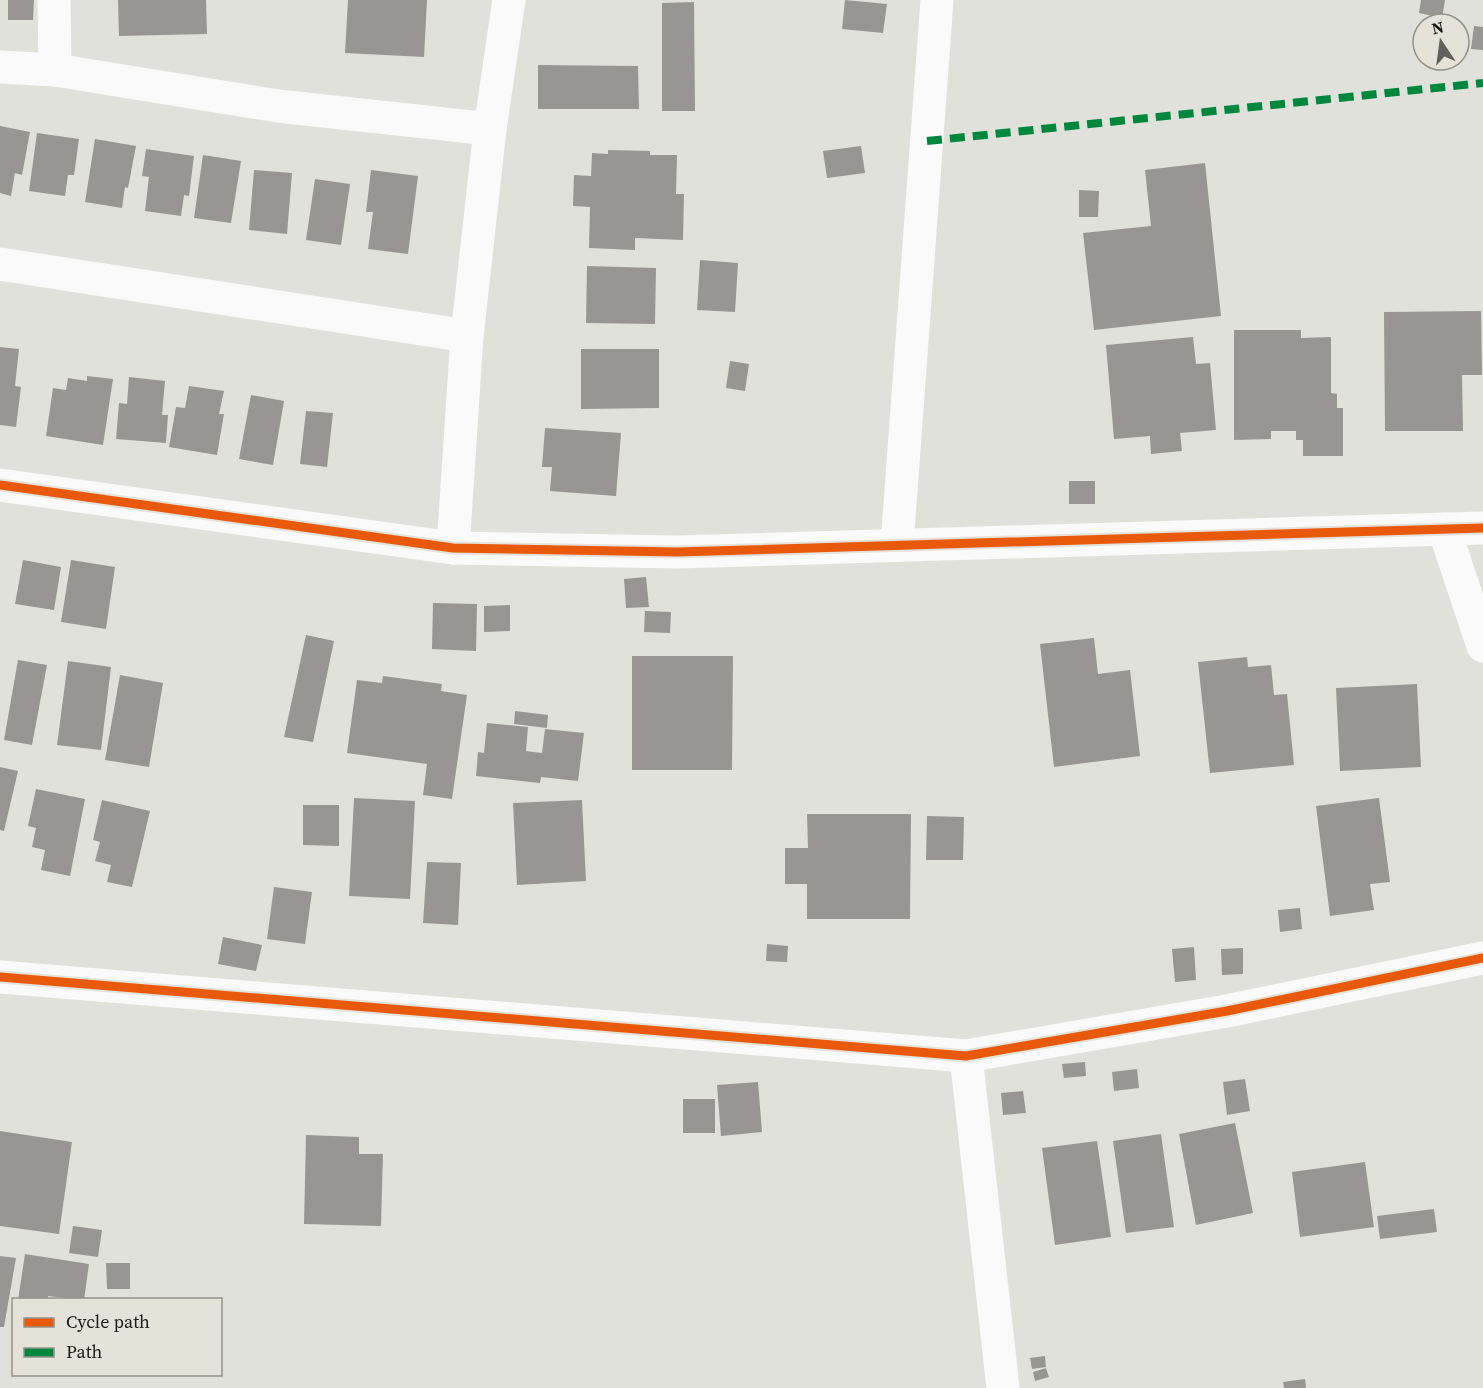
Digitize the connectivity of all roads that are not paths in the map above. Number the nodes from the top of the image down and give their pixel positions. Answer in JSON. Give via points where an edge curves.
{"nodes":[{"id":1,"x":54,"y":0,"type":"edge"},
{"id":2,"x":509,"y":0,"type":"edge"},
{"id":3,"x":937,"y":0,"type":"edge"},
{"id":4,"x":0,"y":67,"type":"edge"},
{"id":5,"x":55,"y":70,"type":"junction"},
{"id":6,"x":490,"y":129,"type":"junction"},
{"id":7,"x":0,"y":264,"type":"edge"},
{"id":8,"x":467,"y":336,"type":"junction"},
{"id":9,"x":0,"y":485,"type":"edge"},
{"id":10,"x":1483,"y":528,"type":"edge"},
{"id":11,"x":1444,"y":529,"type":"junction"},
{"id":12,"x":897,"y":544,"type":"junction"},
{"id":13,"x":453,"y":548,"type":"junction"},
{"id":14,"x":1483,"y":646,"type":"edge"},
{"id":15,"x":1483,"y":958,"type":"edge"},
{"id":16,"x":0,"y":977,"type":"edge"},
{"id":17,"x":966,"y":1056,"type":"junction"},
{"id":18,"x":1003,"y":1388,"type":"edge"}],
"edges":[{"from":1,"to":5,"type":"street"},
{"from":2,"to":6,"type":"street"},
{"from":3,"to":12,"type":"street"},
{"from":4,"to":5,"type":"street"},
{"from":5,"to":6,"type":"street","via":[[278,106]]},
{"from":6,"to":8,"type":"street"},
{"from":7,"to":8,"type":"street"},
{"from":8,"to":13,"type":"street"},
{"from":9,"to":13,"type":"street"},
{"from":10,"to":11,"type":"street"},
{"from":11,"to":12,"type":"street"},
{"from":11,"to":14,"type":"street"},
{"from":12,"to":13,"type":"street","via":[[677,552]]},
{"from":15,"to":17,"type":"street","via":[[1227,1011]]},
{"from":16,"to":17,"type":"street"},
{"from":17,"to":18,"type":"street"}]}
